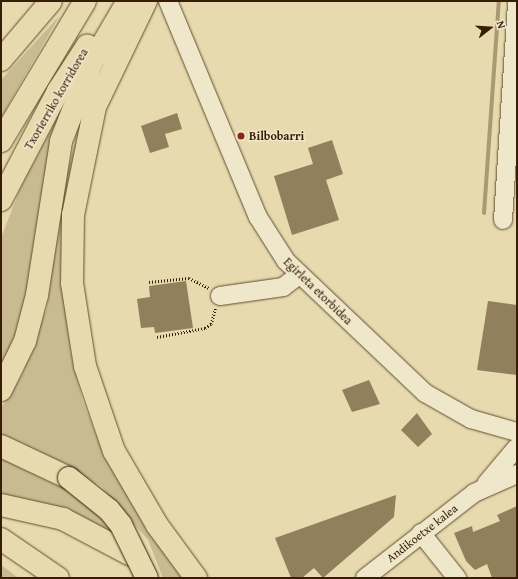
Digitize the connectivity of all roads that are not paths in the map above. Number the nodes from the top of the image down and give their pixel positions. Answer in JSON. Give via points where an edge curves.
{"nodes":[{"id":1,"x":51,"y":1,"type":"edge"},
{"id":2,"x":85,"y":1,"type":"edge"},
{"id":3,"x":116,"y":1,"type":"edge"},
{"id":4,"x":128,"y":1,"type":"edge"},
{"id":5,"x":146,"y":1,"type":"edge"},
{"id":6,"x":168,"y":1,"type":"edge"},
{"id":7,"x":517,"y":1,"type":"edge"},
{"id":8,"x":29,"y":28,"type":"junction"},
{"id":9,"x":1,"y":48,"type":"edge"},
{"id":10,"x":1,"y":60,"type":"edge"},
{"id":11,"x":513,"y":122,"type":"edge"},
{"id":12,"x":1,"y":141,"type":"edge"},
{"id":13,"x":1,"y":200,"type":"edge"},
{"id":14,"x":503,"y":220,"type":"dead end"},
{"id":15,"x":299,"y":275,"type":"junction"},
{"id":16,"x":220,"y":296,"type":"road end"},
{"id":17,"x":1,"y":390,"type":"edge"},
{"id":18,"x":517,"y":432,"type":"edge"},
{"id":19,"x":1,"y":446,"type":"edge"},
{"id":20,"x":517,"y":447,"type":"edge"},
{"id":21,"x":514,"y":474,"type":"edge"},
{"id":22,"x":480,"y":490,"type":"junction"},
{"id":23,"x":1,"y":505,"type":"edge"},
{"id":24,"x":421,"y":533,"type":"junction"},
{"id":25,"x":1,"y":539,"type":"edge"},
{"id":26,"x":129,"y":554,"type":"dead end"},
{"id":27,"x":1,"y":558,"type":"edge"},
{"id":28,"x":32,"y":578,"type":"edge"},
{"id":29,"x":58,"y":578,"type":"edge"},
{"id":30,"x":147,"y":578,"type":"edge"},
{"id":31,"x":196,"y":578,"type":"edge"},
{"id":32,"x":365,"y":578,"type":"edge"},
{"id":33,"x":457,"y":578,"type":"edge"}],
"edges":[{"from":1,"to":8,"type":"highway"},
{"from":2,"to":12,"type":"highway"},
{"from":3,"to":13,"type":"highway","name":"Txorierriko korridorea","via":[[58,91]]},
{"from":4,"to":17,"type":"highway","via":[[91,64],[61,141],[38,295],[25,341]]},
{"from":5,"to":31,"type":"highway","via":[[95,107],[80,166],[74,215],[72,283],[85,366],[114,451],[157,525]]},
{"from":6,"to":15,"type":"street","name":"Egirleta etorbidea","via":[[261,223],[270,240]]},
{"from":7,"to":11,"type":"street"},
{"from":8,"to":9,"type":"highway"},
{"from":8,"to":10,"type":"highway"},
{"from":11,"to":14,"type":"street"},
{"from":15,"to":16,"type":"street","via":[[283,287]]},
{"from":15,"to":18,"type":"street","name":"Egirleta etorbidea","via":[[425,393],[471,419]]},
{"from":19,"to":30,"type":"highway","bridge":true,"via":[[68,478],[109,510],[121,525]]},
{"from":20,"to":22,"type":"street"},
{"from":21,"to":22,"type":"street"},
{"from":22,"to":24,"type":"street","name":"Andikoetxe kalea"},
{"from":23,"to":26,"type":"highway","via":[[43,512],[86,528]]},
{"from":24,"to":32,"type":"street","name":"Andikoetxe kalea"},
{"from":24,"to":33,"type":"street"},
{"from":25,"to":29,"type":"highway"},
{"from":27,"to":28,"type":"highway"}]}
